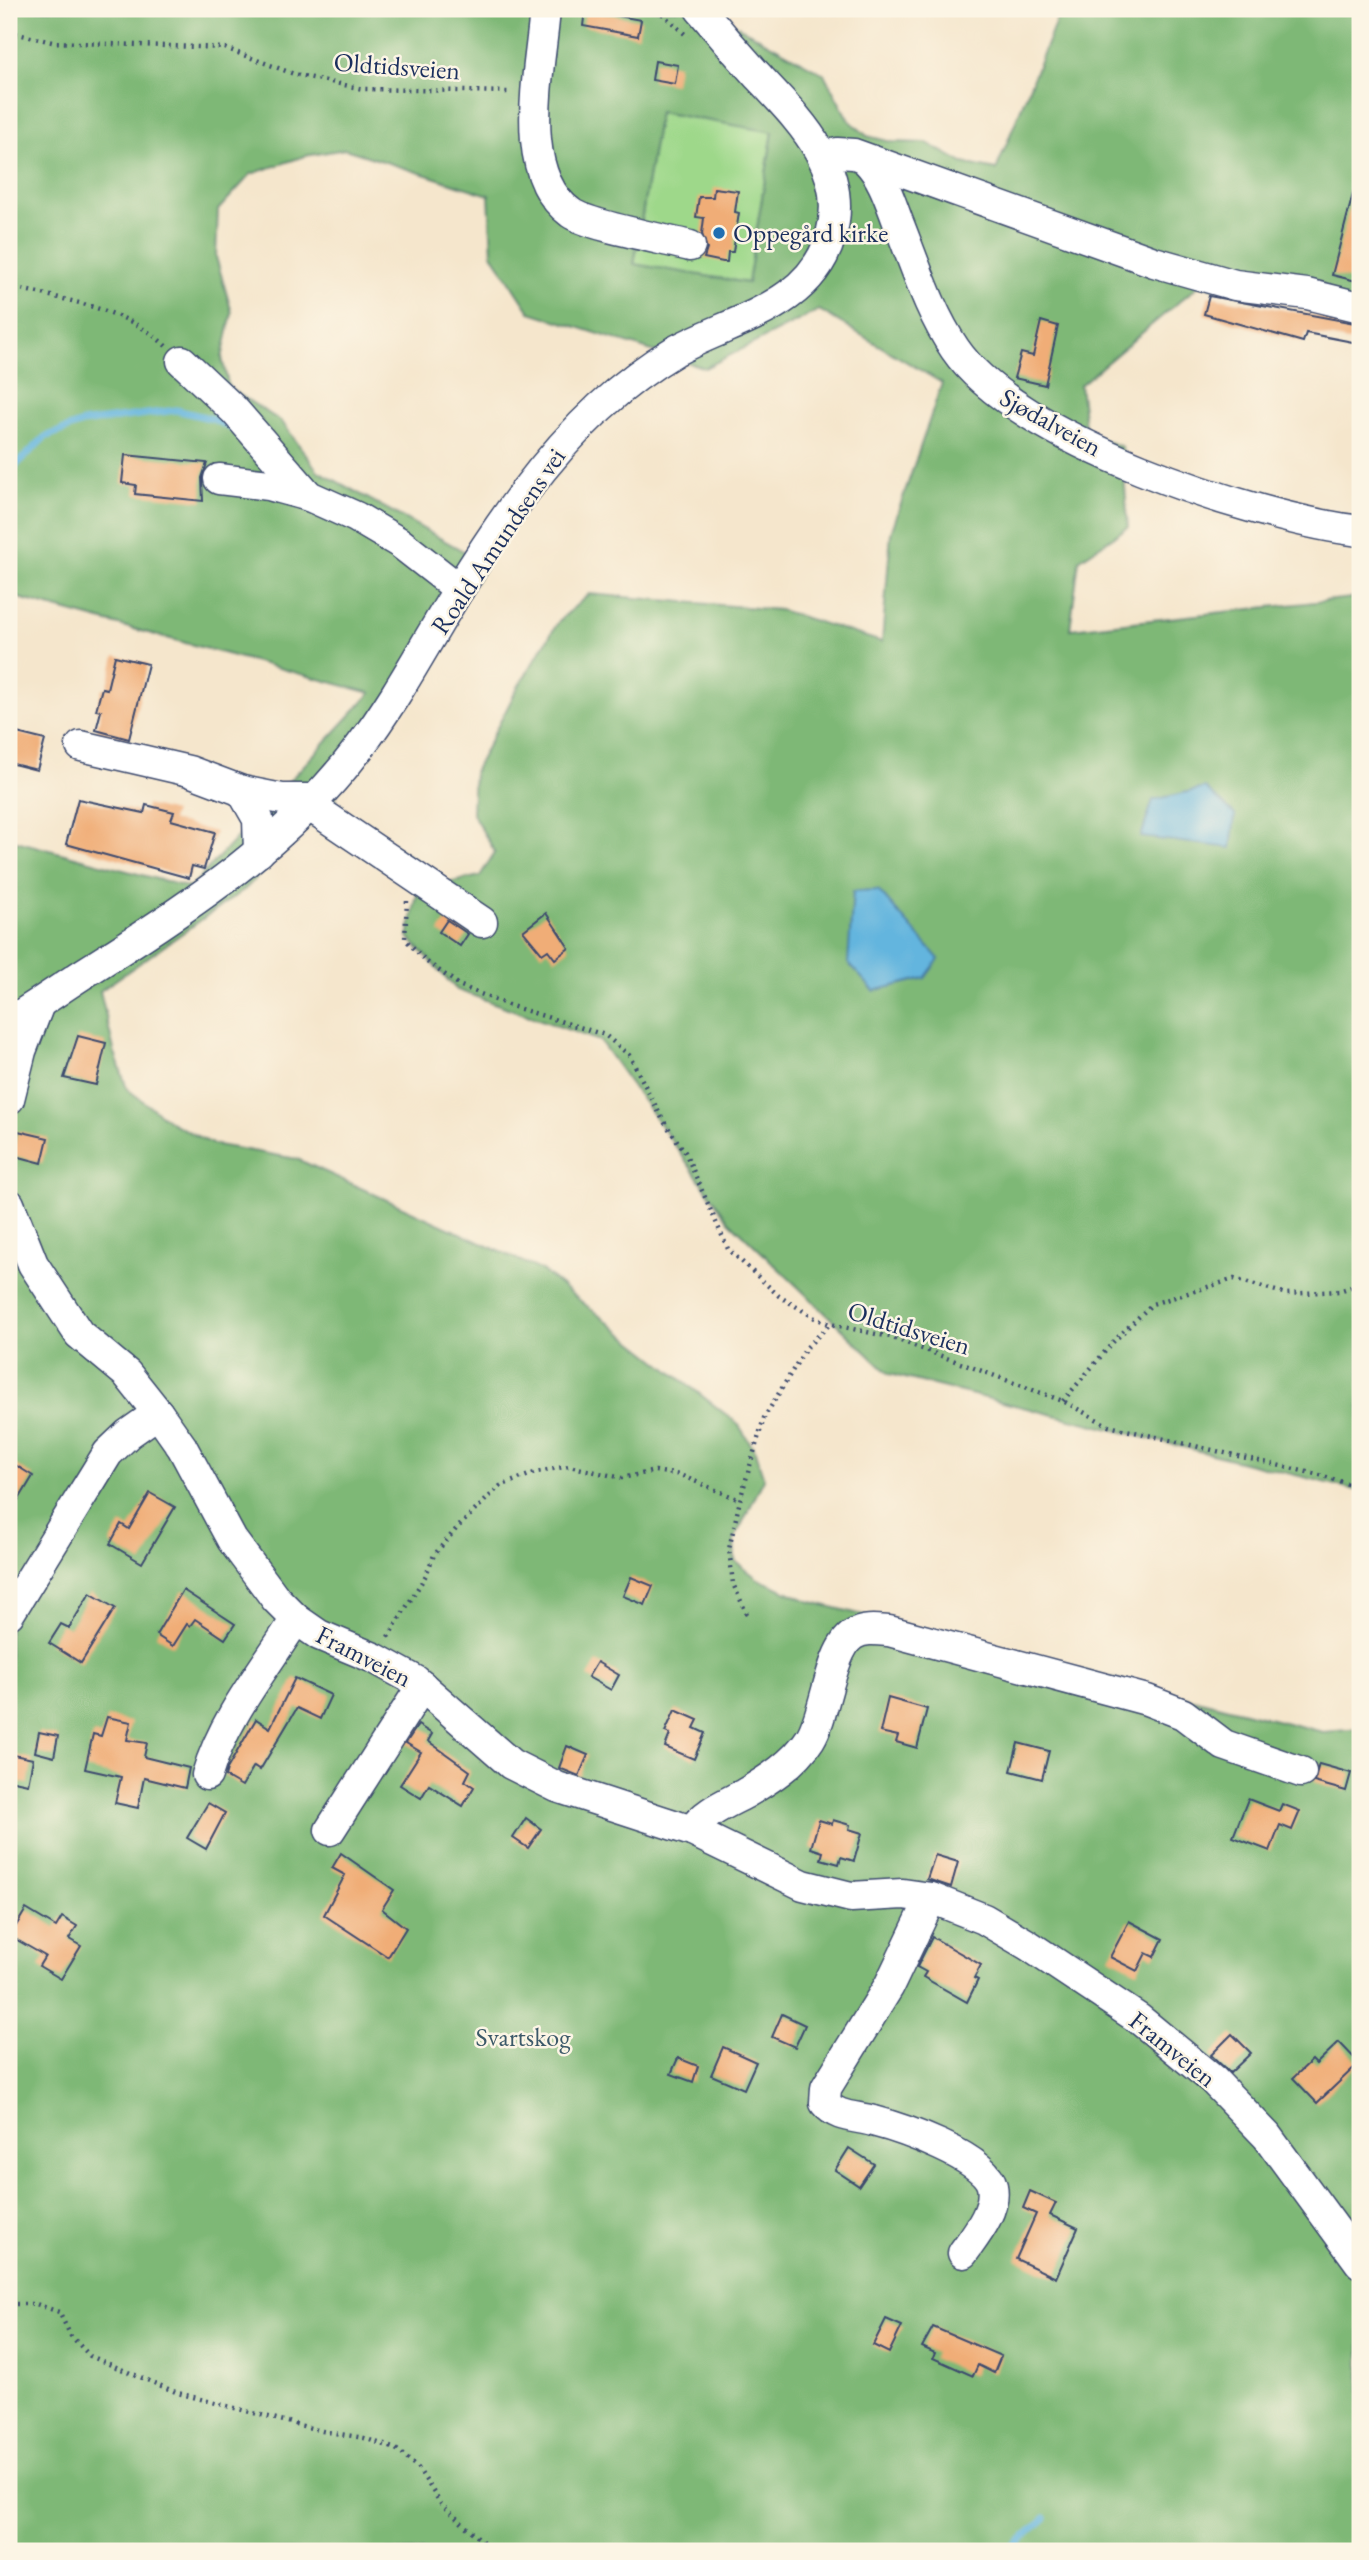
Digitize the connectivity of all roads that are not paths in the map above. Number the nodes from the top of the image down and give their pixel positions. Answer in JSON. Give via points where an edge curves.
{"nodes":[{"id":1,"x":545,"y":9,"type":"edge"},
{"id":2,"x":700,"y":9,"type":"edge"},
{"id":3,"x":823,"y":157,"type":"junction"},
{"id":4,"x":867,"y":161,"type":"junction"},
{"id":5,"x":690,"y":246,"type":"dead end"},
{"id":6,"x":1360,"y":307,"type":"edge"},
{"id":7,"x":182,"y":361,"type":"road end"},
{"id":8,"x":219,"y":479,"type":"dead end"},
{"id":9,"x":309,"y":496,"type":"junction"},
{"id":10,"x":1360,"y":531,"type":"edge"},
{"id":11,"x":459,"y":589,"type":"junction"},
{"id":12,"x":80,"y":746,"type":"dead end"},
{"id":13,"x":242,"y":791,"type":"junction"},
{"id":14,"x":313,"y":802,"type":"junction"},
{"id":15,"x":259,"y":852,"type":"junction"},
{"id":16,"x":482,"y":922,"type":"dead end"},
{"id":17,"x":39,"y":1004,"type":"junction"},
{"id":18,"x":9,"y":1022,"type":"edge"},
{"id":19,"x":15,"y":1055,"type":"edge"},
{"id":20,"x":9,"y":1099,"type":"edge"},
{"id":21,"x":9,"y":1203,"type":"edge"},
{"id":22,"x":159,"y":1413,"type":"junction"},
{"id":23,"x":9,"y":1614,"type":"edge"},
{"id":24,"x":296,"y":1619,"type":"junction"},
{"id":25,"x":422,"y":1686,"type":"junction"},
{"id":26,"x":1301,"y":1772,"type":"dead end"},
{"id":27,"x":207,"y":1775,"type":"dead end"},
{"id":28,"x":330,"y":1830,"type":"dead end"},
{"id":29,"x":692,"y":1831,"type":"junction"},
{"id":30,"x":931,"y":1898,"type":"junction"},
{"id":31,"x":963,"y":2253,"type":"dead end"},
{"id":32,"x":1360,"y":2263,"type":"edge"}],
"edges":[{"from":1,"to":5,"type":"street","via":[[537,93],[537,153],[543,177],[572,214]]},
{"from":2,"to":3,"type":"street","name":"Roald Amundsens vei","via":[[808,129]]},
{"from":3,"to":4,"type":"street","via":[[845,153]]},
{"from":3,"to":11,"type":"street","name":"Roald Amundsens vei","via":[[836,209],[817,268],[766,309],[677,351],[603,404],[554,453]]},
{"from":4,"to":6,"type":"street","via":[[1154,262],[1235,285],[1307,294]]},
{"from":4,"to":10,"type":"street","name":"Sjødalveien","via":[[885,190],[934,311],[955,349],[991,389],[1103,453],[1263,513]]},
{"from":7,"to":9,"type":"street","via":[[234,410]]},
{"from":8,"to":9,"type":"street"},
{"from":9,"to":11,"type":"street","via":[[400,543]]},
{"from":11,"to":14,"type":"street","name":"Roald Amundsens vei","via":[[361,746]]},
{"from":12,"to":13,"type":"street","via":[[189,771]]},
{"from":13,"to":14,"type":"street"},
{"from":13,"to":15,"type":"street","via":[[258,819]]},
{"from":14,"to":15,"type":"street","name":"Roald Amundsens vei"},
{"from":14,"to":16,"type":"street"},
{"from":15,"to":17,"type":"street","name":"Roald Amundsens vei","via":[[180,912]]},
{"from":17,"to":18,"type":"street","name":"Roald Amundsens vei"},
{"from":17,"to":19,"type":"street"},
{"from":19,"to":20,"type":"street"},
{"from":21,"to":22,"type":"street","name":"Framveien","via":[[33,1264],[79,1334],[128,1374]]},
{"from":22,"to":23,"type":"street","via":[[108,1453]]},
{"from":22,"to":24,"type":"street","name":"Framveien","via":[[232,1540],[276,1600]]},
{"from":24,"to":25,"type":"street","name":"Framveien"},
{"from":24,"to":27,"type":"street","via":[[235,1714]]},
{"from":25,"to":28,"type":"street"},
{"from":25,"to":29,"type":"street","name":"Framveien","via":[[484,1743],[534,1777]]},
{"from":26,"to":29,"type":"street","via":[[1224,1745],[1183,1714],[1163,1706],[869,1629],[843,1645],[821,1715],[799,1756],[698,1822]]},
{"from":29,"to":30,"type":"street","name":"Framveien","via":[[776,1874],[832,1893]]},
{"from":30,"to":31,"type":"street","via":[[889,1986],[826,2088],[825,2103],[838,2114],[915,2135],[957,2154],[986,2174],[992,2200],[984,2222]]},
{"from":30,"to":32,"type":"street","name":"Framveien","via":[[984,1919],[1028,1945],[1139,2019],[1213,2080],[1267,2136]]}]}
